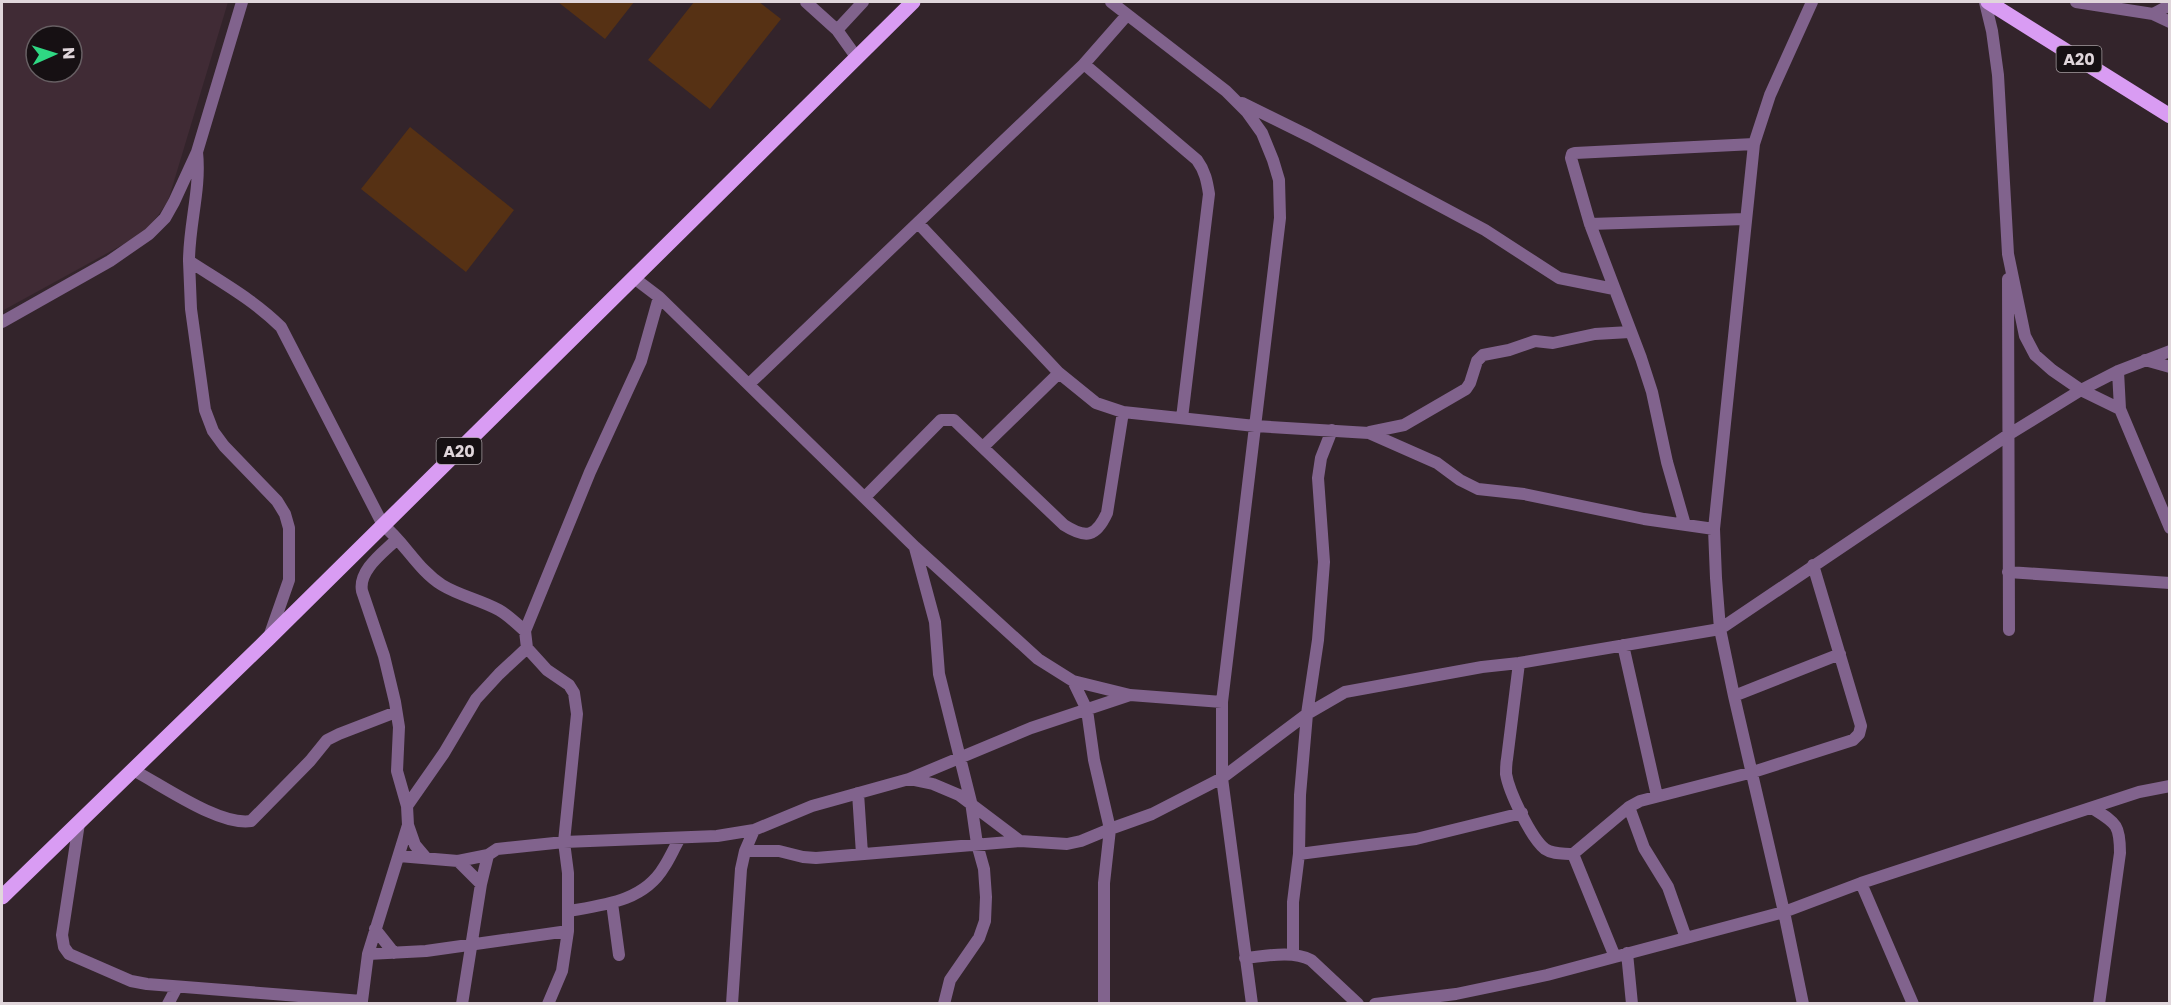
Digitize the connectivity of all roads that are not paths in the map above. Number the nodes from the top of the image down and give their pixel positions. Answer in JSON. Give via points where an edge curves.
{"nodes":[{"id":1,"x":242,"y":2,"type":"edge"},
{"id":2,"x":806,"y":2,"type":"edge"},
{"id":3,"x":863,"y":2,"type":"edge"},
{"id":4,"x":913,"y":2,"type":"edge"},
{"id":5,"x":1111,"y":2,"type":"edge"},
{"id":6,"x":1812,"y":2,"type":"edge"},
{"id":7,"x":1987,"y":2,"type":"edge"},
{"id":8,"x":2076,"y":2,"type":"edge"},
{"id":9,"x":2169,"y":6,"type":"edge"},
{"id":10,"x":2153,"y":14,"type":"junction"},
{"id":11,"x":1127,"y":15,"type":"junction"},
{"id":12,"x":2169,"y":22,"type":"edge"},
{"id":13,"x":837,"y":30,"type":"junction"},
{"id":14,"x":857,"y":58,"type":"junction"},
{"id":15,"x":1084,"y":64,"type":"junction"},
{"id":16,"x":1238,"y":101,"type":"junction"},
{"id":17,"x":2169,"y":116,"type":"edge"},
{"id":18,"x":1754,"y":144,"type":"junction"},
{"id":19,"x":197,"y":152,"type":"junction"},
{"id":20,"x":1745,"y":219,"type":"junction"},
{"id":21,"x":918,"y":223,"type":"junction"},
{"id":22,"x":1590,"y":224,"type":"junction"},
{"id":23,"x":2008,"y":254,"type":"junction"},
{"id":24,"x":189,"y":261,"type":"junction"},
{"id":25,"x":634,"y":278,"type":"junction"},
{"id":26,"x":1614,"y":289,"type":"junction"},
{"id":27,"x":658,"y":297,"type":"junction"},
{"id":28,"x":2,"y":322,"type":"edge"},
{"id":29,"x":1630,"y":332,"type":"junction"},
{"id":30,"x":2169,"y":351,"type":"edge"},
{"id":31,"x":2145,"y":360,"type":"junction"},
{"id":32,"x":2169,"y":367,"type":"edge"},
{"id":33,"x":2118,"y":371,"type":"junction"},
{"id":34,"x":1059,"y":374,"type":"junction"},
{"id":35,"x":749,"y":384,"type":"junction"},
{"id":36,"x":2082,"y":390,"type":"junction"},
{"id":37,"x":2120,"y":409,"type":"junction"},
{"id":38,"x":1123,"y":412,"type":"junction"},
{"id":39,"x":1182,"y":418,"type":"junction"},
{"id":40,"x":1255,"y":426,"type":"junction"},
{"id":41,"x":1332,"y":430,"type":"junction"},
{"id":42,"x":1368,"y":433,"type":"junction"},
{"id":43,"x":2008,"y":435,"type":"junction"},
{"id":44,"x":983,"y":447,"type":"junction"},
{"id":45,"x":865,"y":497,"type":"junction"},
{"id":46,"x":383,"y":525,"type":"junction"},
{"id":47,"x":1685,"y":525,"type":"junction"},
{"id":48,"x":2169,"y":528,"type":"edge"},
{"id":49,"x":1714,"y":529,"type":"junction"},
{"id":50,"x":398,"y":539,"type":"junction"},
{"id":51,"x":915,"y":547,"type":"junction"},
{"id":52,"x":1814,"y":565,"type":"junction"},
{"id":53,"x":2008,"y":572,"type":"junction"},
{"id":54,"x":2169,"y":583,"type":"edge"},
{"id":55,"x":1720,"y":629,"type":"junction"},
{"id":56,"x":2008,"y":630,"type":"dead end"},
{"id":57,"x":525,"y":631,"type":"junction"},
{"id":58,"x":268,"y":639,"type":"junction"},
{"id":59,"x":1623,"y":645,"type":"junction"},
{"id":60,"x":527,"y":648,"type":"junction"},
{"id":61,"x":1840,"y":654,"type":"junction"},
{"id":62,"x":1519,"y":663,"type":"junction"},
{"id":63,"x":1073,"y":681,"type":"junction"},
{"id":64,"x":1130,"y":695,"type":"junction"},
{"id":65,"x":1734,"y":696,"type":"junction"},
{"id":66,"x":1222,"y":702,"type":"junction"},
{"id":67,"x":1087,"y":710,"type":"junction"},
{"id":68,"x":396,"y":712,"type":"junction"},
{"id":69,"x":1307,"y":714,"type":"junction"},
{"id":70,"x":961,"y":756,"type":"junction"},
{"id":71,"x":133,"y":770,"type":"junction"},
{"id":72,"x":1753,"y":772,"type":"junction"},
{"id":73,"x":1222,"y":778,"type":"junction"},
{"id":74,"x":909,"y":779,"type":"junction"},
{"id":75,"x":2169,"y":786,"type":"edge"},
{"id":76,"x":858,"y":793,"type":"junction"},
{"id":77,"x":1657,"y":796,"type":"junction"},
{"id":78,"x":971,"y":802,"type":"junction"},
{"id":79,"x":407,"y":806,"type":"junction"},
{"id":80,"x":1629,"y":807,"type":"junction"},
{"id":81,"x":2092,"y":808,"type":"junction"},
{"id":82,"x":1522,"y":813,"type":"junction"},
{"id":83,"x":79,"y":823,"type":"junction"},
{"id":84,"x":408,"y":825,"type":"junction"},
{"id":85,"x":1110,"y":829,"type":"junction"},
{"id":86,"x":754,"y":830,"type":"junction"},
{"id":87,"x":680,"y":838,"type":"junction"},
{"id":88,"x":1020,"y":841,"type":"junction"},
{"id":89,"x":564,"y":842,"type":"junction"},
{"id":90,"x":977,"y":844,"type":"junction"},
{"id":91,"x":745,"y":851,"type":"junction"},
{"id":92,"x":862,"y":854,"type":"junction"},
{"id":93,"x":1299,"y":854,"type":"junction"},
{"id":94,"x":1573,"y":854,"type":"junction"},
{"id":95,"x":488,"y":855,"type":"junction"},
{"id":96,"x":399,"y":856,"type":"junction"},
{"id":97,"x":426,"y":858,"type":"junction"},
{"id":98,"x":458,"y":861,"type":"junction"},
{"id":99,"x":1861,"y":883,"type":"junction"},
{"id":100,"x":481,"y":884,"type":"junction"},
{"id":101,"x":2,"y":897,"type":"edge"},
{"id":102,"x":612,"y":903,"type":"junction"},
{"id":103,"x":569,"y":911,"type":"junction"},
{"id":104,"x":1784,"y":912,"type":"junction"},
{"id":105,"x":375,"y":929,"type":"junction"},
{"id":106,"x":568,"y":931,"type":"junction"},
{"id":107,"x":1686,"y":938,"type":"junction"},
{"id":108,"x":472,"y":945,"type":"junction"},
{"id":109,"x":394,"y":953,"type":"junction"},
{"id":110,"x":368,"y":954,"type":"junction"},
{"id":111,"x":1293,"y":954,"type":"junction"},
{"id":112,"x":619,"y":955,"type":"dead end"},
{"id":113,"x":1621,"y":955,"type":"junction"},
{"id":114,"x":1245,"y":958,"type":"junction"},
{"id":115,"x":177,"y":987,"type":"junction"},
{"id":116,"x":362,"y":1002,"type":"edge"},
{"id":117,"x":1410,"y":1002,"type":"edge"},
{"id":118,"x":168,"y":1004,"type":"edge"},
{"id":119,"x":462,"y":1004,"type":"edge"},
{"id":120,"x":548,"y":1004,"type":"edge"},
{"id":121,"x":732,"y":1004,"type":"edge"},
{"id":122,"x":944,"y":1004,"type":"edge"},
{"id":123,"x":1104,"y":1004,"type":"edge"},
{"id":124,"x":1252,"y":1004,"type":"edge"},
{"id":125,"x":1358,"y":1004,"type":"edge"},
{"id":126,"x":1375,"y":1004,"type":"edge"},
{"id":127,"x":1632,"y":1004,"type":"edge"},
{"id":128,"x":1803,"y":1004,"type":"edge"},
{"id":129,"x":1913,"y":1004,"type":"edge"},
{"id":130,"x":2098,"y":1004,"type":"edge"}],
"edges":[{"from":1,"to":19,"type":"street"},
{"from":2,"to":13,"type":"street"},
{"from":3,"to":13,"type":"street"},
{"from":4,"to":14,"type":"main road","number":"A20"},
{"from":5,"to":11,"type":"street"},
{"from":6,"to":18,"type":"street","via":[[1770,95]]},
{"from":7,"to":17,"type":"main road","number":"A20"},
{"from":7,"to":23,"type":"street","via":[[1997,67]]},
{"from":8,"to":10,"type":"street"},
{"from":9,"to":10,"type":"street"},
{"from":10,"to":12,"type":"street"},
{"from":11,"to":15,"type":"street"},
{"from":11,"to":16,"type":"street"},
{"from":13,"to":14,"type":"street"},
{"from":14,"to":25,"type":"main road","number":"A20"},
{"from":15,"to":21,"type":"street"},
{"from":15,"to":39,"type":"street","via":[[1203,168],[1209,194]]},
{"from":16,"to":26,"type":"street","via":[[1485,230],[1559,278]]},
{"from":16,"to":40,"type":"street","via":[[1262,133],[1281,195]]},
{"from":18,"to":20,"type":"street"},
{"from":18,"to":22,"type":"street","via":[[1572,154]]},
{"from":19,"to":24,"type":"street","via":[[198,186]]},
{"from":19,"to":28,"type":"street","via":[[165,218],[149,234],[110,261]]},
{"from":20,"to":22,"type":"street"},
{"from":20,"to":49,"type":"street"},
{"from":21,"to":34,"type":"street"},
{"from":21,"to":35,"type":"street"},
{"from":22,"to":26,"type":"street"},
{"from":23,"to":36,"type":"street","via":[[2025,336],[2035,355]]},
{"from":23,"to":43,"type":"street"},
{"from":24,"to":46,"type":"street","via":[[241,294],[281,327]]},
{"from":24,"to":58,"type":"street","via":[[191,309],[209,421],[224,446],[277,501],[290,528],[289,580]]},
{"from":25,"to":27,"type":"street"},
{"from":25,"to":46,"type":"main road","number":"A20"},
{"from":26,"to":29,"type":"street"},
{"from":27,"to":35,"type":"street"},
{"from":27,"to":57,"type":"street","via":[[640,361]]},
{"from":29,"to":42,"type":"street","via":[[1553,343],[1535,341],[1483,355],[1466,389],[1404,425]]},
{"from":29,"to":47,"type":"street","via":[[1652,392]]},
{"from":30,"to":31,"type":"street"},
{"from":31,"to":32,"type":"street"},
{"from":31,"to":33,"type":"street"},
{"from":33,"to":36,"type":"street"},
{"from":33,"to":37,"type":"street"},
{"from":34,"to":38,"type":"street","via":[[1096,403]]},
{"from":34,"to":44,"type":"street"},
{"from":35,"to":45,"type":"street"},
{"from":36,"to":37,"type":"street"},
{"from":36,"to":43,"type":"street"},
{"from":37,"to":48,"type":"street"},
{"from":38,"to":39,"type":"street"},
{"from":38,"to":44,"type":"street","via":[[1107,513],[1101,527],[1091,533],[1078,534],[1064,525]]},
{"from":39,"to":40,"type":"street"},
{"from":40,"to":41,"type":"street"},
{"from":40,"to":66,"type":"street"},
{"from":41,"to":42,"type":"street"},
{"from":41,"to":69,"type":"street","via":[[1318,478],[1324,562]]},
{"from":42,"to":47,"type":"street","via":[[1437,463],[1478,489],[1550,498]]},
{"from":43,"to":52,"type":"street"},
{"from":43,"to":53,"type":"street"},
{"from":44,"to":45,"type":"street","via":[[954,420],[941,420]]},
{"from":45,"to":51,"type":"street"},
{"from":46,"to":50,"type":"street"},
{"from":46,"to":58,"type":"main road","number":"A20"},
{"from":47,"to":49,"type":"street"},
{"from":49,"to":55,"type":"street"},
{"from":50,"to":57,"type":"street","via":[[426,573],[442,585],[499,610]]},
{"from":50,"to":68,"type":"street","via":[[363,576],[361,586],[384,656]]},
{"from":51,"to":63,"type":"street","via":[[1038,659]]},
{"from":51,"to":70,"type":"street","via":[[935,622],[939,674]]},
{"from":52,"to":55,"type":"street"},
{"from":52,"to":61,"type":"street"},
{"from":53,"to":54,"type":"street"},
{"from":53,"to":56,"type":"street"},
{"from":55,"to":59,"type":"street"},
{"from":55,"to":65,"type":"street"},
{"from":57,"to":60,"type":"street"},
{"from":58,"to":71,"type":"main road","number":"A20"},
{"from":59,"to":62,"type":"street"},
{"from":59,"to":77,"type":"street"},
{"from":60,"to":79,"type":"street","via":[[476,699]]},
{"from":60,"to":89,"type":"street","via":[[547,670],[569,685],[576,702]]},
{"from":61,"to":65,"type":"street"},
{"from":61,"to":72,"type":"street","via":[[1861,726],[1859,734],[1853,740]]},
{"from":62,"to":69,"type":"street","via":[[1355,689]]},
{"from":62,"to":82,"type":"street","via":[[1506,771]]},
{"from":63,"to":64,"type":"street"},
{"from":63,"to":67,"type":"street"},
{"from":64,"to":66,"type":"street"},
{"from":64,"to":67,"type":"street"},
{"from":65,"to":72,"type":"street"},
{"from":66,"to":73,"type":"street"},
{"from":67,"to":70,"type":"street"},
{"from":67,"to":85,"type":"street"},
{"from":68,"to":71,"type":"street","via":[[327,740],[251,821],[214,815]]},
{"from":68,"to":79,"type":"street","via":[[397,771]]},
{"from":69,"to":73,"type":"street"},
{"from":69,"to":93,"type":"street"},
{"from":70,"to":74,"type":"street"},
{"from":70,"to":78,"type":"street"},
{"from":71,"to":83,"type":"main road","number":"A20"},
{"from":72,"to":77,"type":"street"},
{"from":72,"to":104,"type":"street"},
{"from":73,"to":85,"type":"street","via":[[1152,814]]},
{"from":73,"to":114,"type":"street"},
{"from":74,"to":76,"type":"street"},
{"from":74,"to":78,"type":"street","via":[[939,786]]},
{"from":75,"to":81,"type":"street"},
{"from":76,"to":86,"type":"street","via":[[812,806]]},
{"from":76,"to":92,"type":"street"},
{"from":77,"to":80,"type":"street"},
{"from":78,"to":88,"type":"street"},
{"from":78,"to":90,"type":"street"},
{"from":79,"to":84,"type":"street"},
{"from":80,"to":94,"type":"street"},
{"from":80,"to":107,"type":"street","via":[[1644,848],[1668,887]]},
{"from":81,"to":99,"type":"street"},
{"from":81,"to":130,"type":"street","via":[[2115,821],[2120,837]]},
{"from":82,"to":93,"type":"street","via":[[1416,839]]},
{"from":82,"to":94,"type":"street","via":[[1545,849]]},
{"from":83,"to":101,"type":"main road","number":"A20"},
{"from":83,"to":115,"type":"street","via":[[62,936],[64,946],[69,954],[131,981]]},
{"from":84,"to":96,"type":"street"},
{"from":84,"to":97,"type":"street","via":[[415,845]]},
{"from":85,"to":88,"type":"street","via":[[1067,843]]},
{"from":85,"to":123,"type":"street","via":[[1104,883]]},
{"from":86,"to":87,"type":"street"},
{"from":86,"to":91,"type":"street"},
{"from":87,"to":89,"type":"street"},
{"from":87,"to":102,"type":"street","via":[[654,880],[636,894]]},
{"from":88,"to":90,"type":"street"},
{"from":89,"to":95,"type":"street","via":[[497,849]]},
{"from":89,"to":103,"type":"street"},
{"from":90,"to":92,"type":"street"},
{"from":90,"to":122,"type":"street","via":[[984,869],[985,921],[979,938],[950,980]]},
{"from":91,"to":92,"type":"street","via":[[779,851],[816,858]]},
{"from":91,"to":121,"type":"street"},
{"from":93,"to":111,"type":"street","via":[[1293,902]]},
{"from":94,"to":113,"type":"street"},
{"from":95,"to":98,"type":"street"},
{"from":95,"to":100,"type":"street"},
{"from":96,"to":97,"type":"street"},
{"from":96,"to":105,"type":"street"},
{"from":97,"to":98,"type":"street"},
{"from":98,"to":100,"type":"street"},
{"from":99,"to":104,"type":"street"},
{"from":99,"to":129,"type":"street"},
{"from":100,"to":108,"type":"street"},
{"from":102,"to":103,"type":"street"},
{"from":102,"to":112,"type":"street"},
{"from":103,"to":106,"type":"street"},
{"from":104,"to":107,"type":"street"},
{"from":104,"to":128,"type":"street"},
{"from":105,"to":109,"type":"street"},
{"from":105,"to":110,"type":"street"},
{"from":106,"to":108,"type":"street"},
{"from":106,"to":120,"type":"street","via":[[562,971]]},
{"from":107,"to":113,"type":"street"},
{"from":108,"to":109,"type":"street"},
{"from":108,"to":119,"type":"street"},
{"from":109,"to":110,"type":"street"},
{"from":110,"to":116,"type":"street"},
{"from":111,"to":114,"type":"street"},
{"from":111,"to":125,"type":"street","via":[[1311,960]]},
{"from":113,"to":117,"type":"street","via":[[1504,985]]},
{"from":113,"to":127,"type":"street"},
{"from":114,"to":124,"type":"street"},
{"from":115,"to":116,"type":"street"},
{"from":115,"to":118,"type":"street"},
{"from":117,"to":126,"type":"street"}]}
